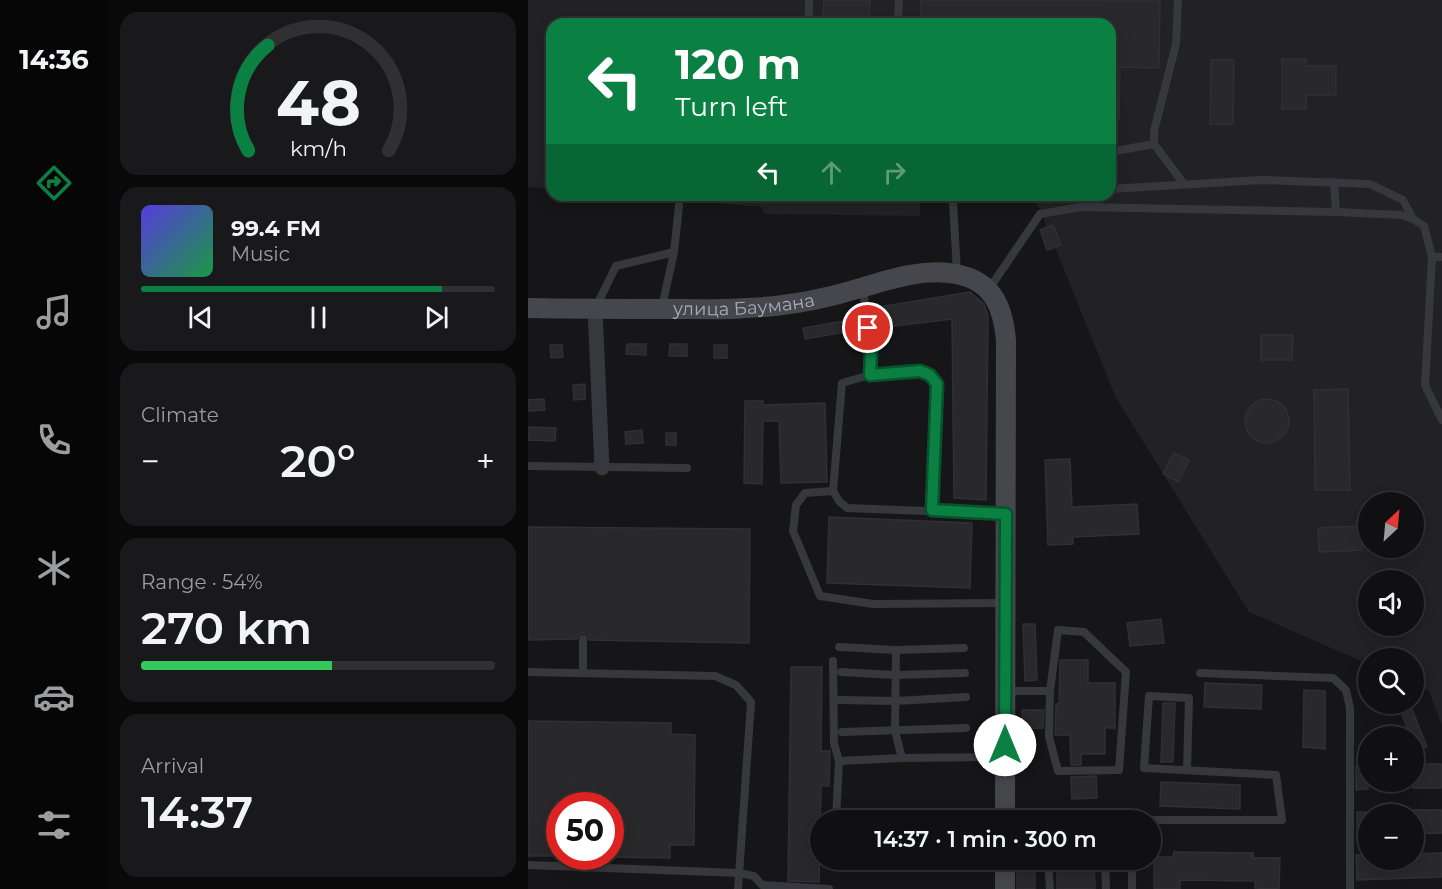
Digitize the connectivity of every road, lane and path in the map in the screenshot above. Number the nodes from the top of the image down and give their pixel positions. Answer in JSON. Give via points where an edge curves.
{"nodes":[{"id":1,"x":809,"y":0,"type":"edge"},
{"id":2,"x":898,"y":0,"type":"edge"},
{"id":3,"x":1178,"y":0,"type":"edge"},
{"id":4,"x":809,"y":18,"type":"edge"},
{"id":5,"x":897,"y":18,"type":"edge"},
{"id":6,"x":1154,"y":144,"type":"junction"},
{"id":7,"x":1116,"y":151,"type":"edge"},
{"id":8,"x":1334,"y":182,"type":"junction"},
{"id":9,"x":1184,"y":184,"type":"junction"},
{"id":10,"x":1116,"y":189,"type":"edge"},
{"id":11,"x":1090,"y":201,"type":"edge"},
{"id":12,"x":953,"y":202,"type":"dead end"},
{"id":13,"x":679,"y":206,"type":"dead end"},
{"id":14,"x":1081,"y":207,"type":"junction"},
{"id":15,"x":1336,"y":212,"type":"junction"},
{"id":16,"x":1413,"y":219,"type":"junction"},
{"id":17,"x":674,"y":252,"type":"junction"},
{"id":18,"x":1432,"y":257,"type":"junction"},
{"id":19,"x":1442,"y":257,"type":"edge"},
{"id":20,"x":957,"y":274,"type":"junction"},
{"id":21,"x":863,"y":287,"type":"junction"},
{"id":22,"x":989,"y":290,"type":"junction"},
{"id":23,"x":528,"y":308,"type":"edge"},
{"id":24,"x":595,"y":309,"type":"junction"},
{"id":25,"x":661,"y":309,"type":"junction"},
{"id":26,"x":870,"y":375,"type":"junction"},
{"id":27,"x":1442,"y":420,"type":"edge"},
{"id":28,"x":528,"y":466,"type":"edge"},
{"id":29,"x":602,"y":468,"type":"junction"},
{"id":30,"x":687,"y":468,"type":"dead end"},
{"id":31,"x":833,"y":491,"type":"junction"},
{"id":32,"x":932,"y":510,"type":"junction"},
{"id":33,"x":1006,"y":514,"type":"junction"},
{"id":34,"x":1005,"y":603,"type":"junction"},
{"id":35,"x":583,"y":639,"type":"dead end"},
{"id":36,"x":839,"y":647,"type":"dead end"},
{"id":37,"x":964,"y":648,"type":"dead end"},
{"id":38,"x":896,"y":650,"type":"junction"},
{"id":39,"x":833,"y":661,"type":"dead end"},
{"id":40,"x":528,"y":672,"type":"edge"},
{"id":41,"x":583,"y":672,"type":"junction"},
{"id":42,"x":841,"y":672,"type":"dead end"},
{"id":43,"x":965,"y":673,"type":"dead end"},
{"id":44,"x":1200,"y":673,"type":"dead end"},
{"id":45,"x":895,"y":675,"type":"junction"},
{"id":46,"x":1005,"y":691,"type":"junction"},
{"id":47,"x":1050,"y":691,"type":"junction"},
{"id":48,"x":966,"y":697,"type":"dead end"},
{"id":49,"x":839,"y":700,"type":"dead end"},
{"id":50,"x":896,"y":701,"type":"junction"},
{"id":51,"x":966,"y":728,"type":"dead end"},
{"id":52,"x":896,"y":731,"type":"junction"},
{"id":53,"x":842,"y":732,"type":"dead end"},
{"id":54,"x":1005,"y":757,"type":"junction"},
{"id":55,"x":902,"y":758,"type":"junction"},
{"id":56,"x":839,"y":761,"type":"junction"},
{"id":57,"x":1187,"y":770,"type":"junction"},
{"id":58,"x":837,"y":810,"type":"edge"},
{"id":59,"x":1005,"y":810,"type":"edge"},
{"id":60,"x":1161,"y":820,"type":"edge"},
{"id":61,"x":528,"y":865,"type":"edge"},
{"id":62,"x":1005,"y":870,"type":"edge"},
{"id":63,"x":1049,"y":870,"type":"edge"},
{"id":64,"x":1105,"y":870,"type":"edge"},
{"id":65,"x":1132,"y":870,"type":"edge"},
{"id":66,"x":739,"y":873,"type":"junction"},
{"id":67,"x":738,"y":889,"type":"edge"},
{"id":68,"x":829,"y":889,"type":"edge"},
{"id":69,"x":1005,"y":889,"type":"edge"},
{"id":70,"x":1050,"y":889,"type":"edge"},
{"id":71,"x":1106,"y":889,"type":"edge"},
{"id":72,"x":1132,"y":889,"type":"edge"},
{"id":73,"x":1350,"y":889,"type":"edge"}],
"edges":[{"from":1,"to":4,"type":"lane"},
{"from":2,"to":5,"type":"lane"},
{"from":3,"to":6,"type":"lane","via":[[1176,44]]},
{"from":6,"to":7,"type":"lane"},
{"from":6,"to":9,"type":"lane"},
{"from":8,"to":9,"type":"lane"},
{"from":8,"to":15,"type":"lane"},
{"from":8,"to":16,"type":"lane","via":[[1370,184],[1403,200]]},
{"from":9,"to":10,"type":"lane"},
{"from":11,"to":14,"type":"lane"},
{"from":12,"to":20,"type":"lane"},
{"from":13,"to":17,"type":"lane"},
{"from":14,"to":15,"type":"lane"},
{"from":14,"to":22,"type":"lane","via":[[1040,213]]},
{"from":15,"to":16,"type":"lane"},
{"from":16,"to":18,"type":"lane","via":[[1424,226]]},
{"from":17,"to":24,"type":"lane","via":[[616,266]]},
{"from":17,"to":25,"type":"lane"},
{"from":18,"to":19,"type":"lane"},
{"from":18,"to":27,"type":"lane","via":[[1425,385]]},
{"from":20,"to":21,"type":"main road","name":"улица Баумана","via":[[928,272]]},
{"from":20,"to":22,"type":"main road","name":"улица Баумана"},
{"from":21,"to":25,"type":"main road","name":"улица Баумана","via":[[826,297],[747,308]]},
{"from":21,"to":26,"type":"lane"},
{"from":22,"to":33,"type":"main road","via":[[999,303],[1006,340]]},
{"from":23,"to":24,"type":"main road","name":"улица Баумана"},
{"from":24,"to":25,"type":"main road","name":"улица Баумана"},
{"from":24,"to":29,"type":"street"},
{"from":26,"to":31,"type":"lane","via":[[842,383]]},
{"from":26,"to":32,"type":"lane","via":[[920,371],[937,384]]},
{"from":28,"to":29,"type":"lane"},
{"from":29,"to":30,"type":"lane"},
{"from":31,"to":32,"type":"lane","via":[[847,508]]},
{"from":31,"to":34,"type":"lane","via":[[805,493],[796,505],[793,531],[820,596],[873,604]]},
{"from":32,"to":33,"type":"lane"},
{"from":33,"to":34,"type":"main road"},
{"from":34,"to":46,"type":"main road"},
{"from":35,"to":41,"type":"lane"},
{"from":36,"to":38,"type":"lane"},
{"from":37,"to":38,"type":"lane"},
{"from":38,"to":45,"type":"lane"},
{"from":39,"to":56,"type":"lane","via":[[834,743]]},
{"from":40,"to":41,"type":"lane"},
{"from":41,"to":66,"type":"lane","via":[[715,676],[736,685],[752,702]]},
{"from":42,"to":45,"type":"lane"},
{"from":43,"to":45,"type":"lane"},
{"from":44,"to":73,"type":"lane","via":[[1333,678],[1346,690],[1350,708]]},
{"from":45,"to":50,"type":"lane"},
{"from":46,"to":47,"type":"lane"},
{"from":46,"to":54,"type":"main road"},
{"from":47,"to":47,"type":"lane","via":[[1049,737],[1058,771],[1119,770],[1126,672],[1084,632],[1058,630]]},
{"from":48,"to":50,"type":"lane"},
{"from":49,"to":50,"type":"lane"},
{"from":50,"to":52,"type":"lane"},
{"from":51,"to":52,"type":"lane"},
{"from":52,"to":53,"type":"lane"},
{"from":52,"to":55,"type":"lane"},
{"from":54,"to":55,"type":"lane"},
{"from":54,"to":59,"type":"main road"},
{"from":55,"to":56,"type":"lane"},
{"from":56,"to":58,"type":"lane"},
{"from":57,"to":57,"type":"lane","via":[[1189,698],[1149,696],[1144,768]]},
{"from":57,"to":60,"type":"lane","via":[[1276,775],[1281,820]]},
{"from":61,"to":66,"type":"lane"},
{"from":62,"to":69,"type":"main road"},
{"from":63,"to":70,"type":"lane"},
{"from":64,"to":71,"type":"lane"},
{"from":65,"to":72,"type":"lane"},
{"from":66,"to":67,"type":"lane"},
{"from":66,"to":68,"type":"lane","via":[[754,876],[762,885]]}]}
